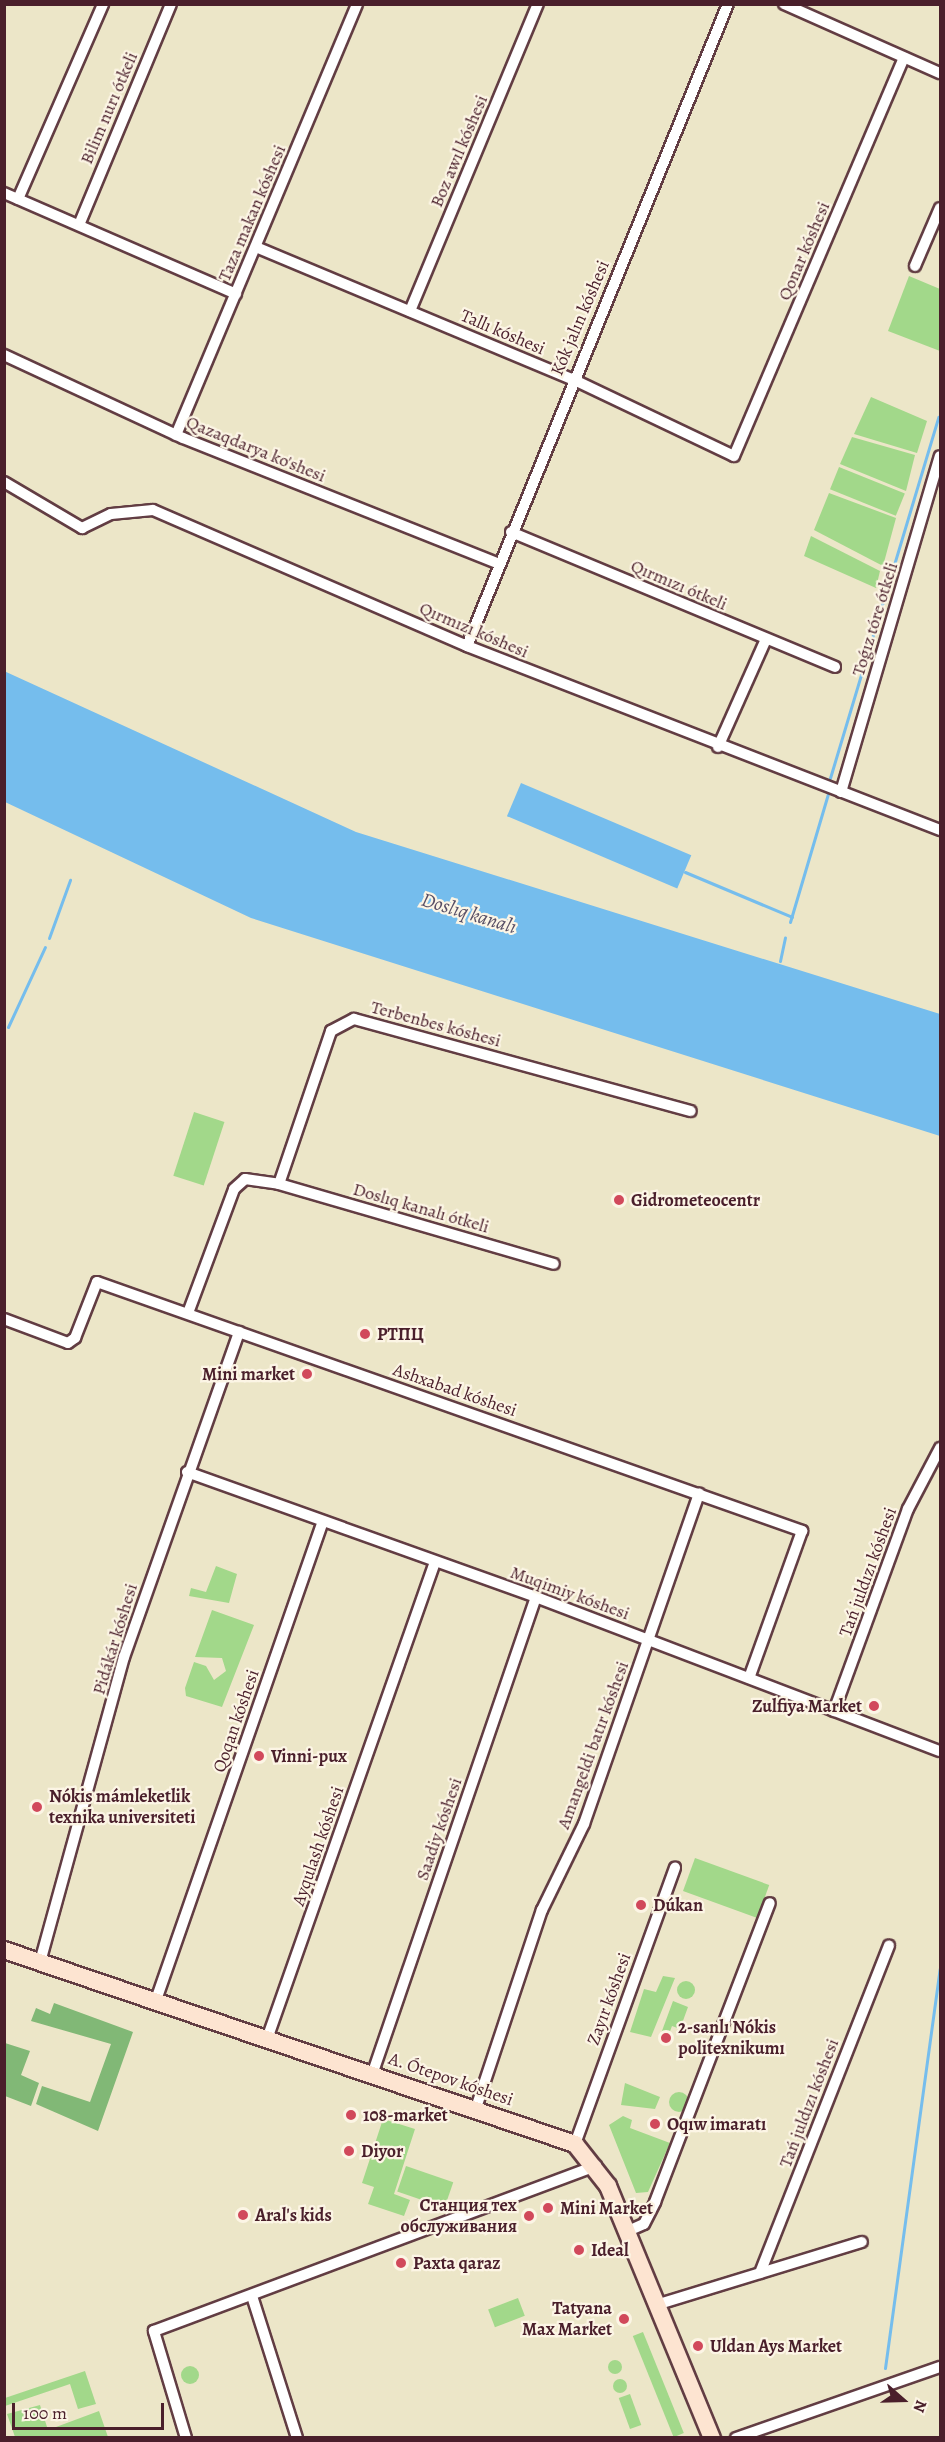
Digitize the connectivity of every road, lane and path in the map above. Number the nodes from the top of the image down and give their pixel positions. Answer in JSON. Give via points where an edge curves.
{"nodes":[{"id":1,"x":102,"y":4,"type":"edge"},
{"id":2,"x":171,"y":4,"type":"edge"},
{"id":3,"x":357,"y":4,"type":"edge"},
{"id":4,"x":538,"y":4,"type":"edge"},
{"id":5,"x":728,"y":4,"type":"edge"},
{"id":6,"x":784,"y":4,"type":"edge"},
{"id":7,"x":904,"y":58,"type":"junction"},
{"id":8,"x":940,"y":73,"type":"edge"},
{"id":9,"x":4,"y":193,"type":"edge"},
{"id":10,"x":18,"y":199,"type":"junction"},
{"id":11,"x":940,"y":208,"type":"edge"},
{"id":12,"x":79,"y":225,"type":"junction"},
{"id":13,"x":256,"y":247,"type":"junction"},
{"id":14,"x":915,"y":266,"type":"dead end"},
{"id":15,"x":236,"y":294,"type":"junction"},
{"id":16,"x":410,"y":311,"type":"junction"},
{"id":17,"x":4,"y":356,"type":"edge"},
{"id":18,"x":572,"y":379,"type":"junction"},
{"id":19,"x":176,"y":435,"type":"junction"},
{"id":20,"x":734,"y":456,"type":"joint"},
{"id":21,"x":940,"y":456,"type":"edge"},
{"id":22,"x":4,"y":482,"type":"edge"},
{"id":23,"x":511,"y":532,"type":"junction"},
{"id":24,"x":499,"y":564,"type":"junction"},
{"id":25,"x":766,"y":639,"type":"junction"},
{"id":26,"x":467,"y":646,"type":"junction"},
{"id":27,"x":835,"y":667,"type":"dead end"},
{"id":28,"x":718,"y":747,"type":"junction"},
{"id":29,"x":841,"y":792,"type":"junction"},
{"id":30,"x":940,"y":830,"type":"edge"},
{"id":31,"x":691,"y":1111,"type":"dead end"},
{"id":32,"x":279,"y":1184,"type":"junction"},
{"id":33,"x":555,"y":1264,"type":"dead end"},
{"id":34,"x":188,"y":1313,"type":"junction"},
{"id":35,"x":4,"y":1319,"type":"edge"},
{"id":36,"x":239,"y":1332,"type":"junction"},
{"id":37,"x":940,"y":1448,"type":"edge"},
{"id":38,"x":187,"y":1472,"type":"junction"},
{"id":39,"x":699,"y":1492,"type":"junction"},
{"id":40,"x":323,"y":1521,"type":"junction"},
{"id":41,"x":435,"y":1562,"type":"junction"},
{"id":42,"x":536,"y":1597,"type":"junction"},
{"id":43,"x":650,"y":1639,"type":"junction"},
{"id":44,"x":749,"y":1678,"type":"junction"},
{"id":45,"x":834,"y":1711,"type":"junction"},
{"id":46,"x":940,"y":1751,"type":"edge"},
{"id":47,"x":675,"y":1866,"type":"dead end"},
{"id":48,"x":770,"y":1903,"type":"dead end"},
{"id":49,"x":889,"y":1945,"type":"dead end"},
{"id":50,"x":4,"y":1950,"type":"edge"},
{"id":51,"x":40,"y":1962,"type":"junction"},
{"id":52,"x":156,"y":2000,"type":"junction"},
{"id":53,"x":267,"y":2039,"type":"junction"},
{"id":54,"x":373,"y":2072,"type":"junction"},
{"id":55,"x":476,"y":2108,"type":"junction"},
{"id":56,"x":575,"y":2144,"type":"junction"},
{"id":57,"x":597,"y":2165,"type":"junction"},
{"id":58,"x":628,"y":2231,"type":"junction"},
{"id":59,"x":862,"y":2242,"type":"dead end"},
{"id":60,"x":760,"y":2273,"type":"junction"},
{"id":61,"x":252,"y":2295,"type":"junction"},
{"id":62,"x":659,"y":2304,"type":"junction"},
{"id":63,"x":940,"y":2367,"type":"edge"},
{"id":64,"x":186,"y":2438,"type":"edge"},
{"id":65,"x":297,"y":2438,"type":"edge"},
{"id":66,"x":712,"y":2438,"type":"edge"},
{"id":67,"x":736,"y":2438,"type":"edge"}],
"edges":[{"from":1,"to":10,"type":"street"},
{"from":2,"to":12,"type":"street","name":"Bilim nurı ótkeli"},
{"from":3,"to":13,"type":"street","name":"Taza makan kóshesi"},
{"from":4,"to":16,"type":"street","name":"Boz awıl kóshesi"},
{"from":5,"to":18,"type":"street","name":"Kók jalın kóshesi"},
{"from":6,"to":7,"type":"street"},
{"from":7,"to":8,"type":"street"},
{"from":7,"to":20,"type":"street","name":"Qonar kóshesi"},
{"from":9,"to":10,"type":"street"},
{"from":10,"to":12,"type":"street"},
{"from":11,"to":14,"type":"street"},
{"from":12,"to":15,"type":"street"},
{"from":13,"to":15,"type":"street","name":"Taza makan kóshesi"},
{"from":13,"to":16,"type":"street","name":"Tallı kóshesi"},
{"from":15,"to":19,"type":"street","name":"Taza makan kóshesi"},
{"from":16,"to":18,"type":"street","name":"Tallı kóshesi"},
{"from":17,"to":19,"type":"street","name":"Qazaqdarya ko'shesi"},
{"from":18,"to":20,"type":"street","name":"Tallı kóshesi"},
{"from":18,"to":23,"type":"street","name":"Kók jalın kóshesi"},
{"from":19,"to":24,"type":"street","name":"Qazaqdarya ko'shesi"},
{"from":21,"to":29,"type":"street","name":"Toǵız tóre ótkeli"},
{"from":22,"to":26,"type":"street","name":"Qırmızı kóshesi","via":[[82,528],[111,514],[153,510]]},
{"from":23,"to":24,"type":"street","name":"Kók jalın kóshesi"},
{"from":23,"to":25,"type":"street","name":"Qırmızı ótkeli"},
{"from":24,"to":26,"type":"street","name":"Kók jalın kóshesi"},
{"from":25,"to":27,"type":"street","name":"Qırmızı ótkeli"},
{"from":25,"to":28,"type":"street"},
{"from":26,"to":28,"type":"street","name":"Qırmızı kóshesi"},
{"from":28,"to":29,"type":"street","name":"Qırmızı kóshesi"},
{"from":29,"to":30,"type":"street","name":"Qırmızı kóshesi"},
{"from":31,"to":32,"type":"street","name":"Terbenbes kóshesi","via":[[354,1019],[331,1031]]},
{"from":32,"to":33,"type":"street","name":"Doslıq kanalı ótkeli"},
{"from":32,"to":34,"type":"street","via":[[245,1179],[234,1189]]},
{"from":34,"to":35,"type":"street","name":"Ashxabad kóshesi","via":[[97,1282],[72,1341]]},
{"from":34,"to":36,"type":"street","name":"Ashxabad kóshesi"},
{"from":36,"to":38,"type":"street","name":"Pidákár kóshesi"},
{"from":36,"to":39,"type":"street","name":"Ashxabad kóshesi"},
{"from":37,"to":45,"type":"street","name":"Tań juldızı kóshesi","via":[[908,1509]]},
{"from":38,"to":40,"type":"street","name":"Muqimiy kóshesi"},
{"from":38,"to":51,"type":"street","name":"Pidákár kóshesi","via":[[124,1657]]},
{"from":39,"to":43,"type":"street","name":"Amangeldi batır kóshesi"},
{"from":39,"to":44,"type":"street","name":"Ashxabad kóshesi","via":[[802,1531]]},
{"from":40,"to":41,"type":"street","name":"Muqimiy kóshesi"},
{"from":40,"to":52,"type":"street","name":"Qoqan kóshesi"},
{"from":41,"to":42,"type":"street","name":"Muqimiy kóshesi"},
{"from":41,"to":53,"type":"street","name":"Ayqulash kóshesi"},
{"from":42,"to":43,"type":"street","name":"Muqimiy kóshesi"},
{"from":42,"to":54,"type":"street","name":"Saadiy kóshesi"},
{"from":43,"to":44,"type":"street","name":"Muqimiy kóshesi"},
{"from":43,"to":55,"type":"street","name":"Amangeldi batır kóshesi","via":[[584,1824],[542,1910]]},
{"from":44,"to":45,"type":"street","name":"Muqimiy kóshesi"},
{"from":45,"to":46,"type":"street","name":"Muqimiy kóshesi"},
{"from":47,"to":56,"type":"street","name":"Zayır kóshesi"},
{"from":48,"to":58,"type":"street","via":[[655,2202],[644,2224]]},
{"from":49,"to":60,"type":"street","name":"Tań juldızı kóshesi"},
{"from":50,"to":51,"type":"main road","name":"A. Ótepov kóshesi"},
{"from":51,"to":52,"type":"main road","name":"A. Ótepov kóshesi"},
{"from":52,"to":53,"type":"main road","name":"A. Ótepov kóshesi"},
{"from":53,"to":54,"type":"main road","name":"A. Ótepov kóshesi"},
{"from":54,"to":55,"type":"main road","name":"A. Ótepov kóshesi"},
{"from":55,"to":56,"type":"main road","name":"A. Ótepov kóshesi"},
{"from":56,"to":57,"type":"main road","name":"A. Ótepov kóshesi"},
{"from":57,"to":58,"type":"main road","name":"A. Ótepov kóshesi"},
{"from":57,"to":61,"type":"street"},
{"from":58,"to":62,"type":"main road","name":"A. Ótepov kóshesi"},
{"from":59,"to":60,"type":"street"},
{"from":60,"to":62,"type":"street"},
{"from":61,"to":64,"type":"street","via":[[154,2331]]},
{"from":61,"to":65,"type":"street"},
{"from":62,"to":66,"type":"main road","name":"A. Ótepov kóshesi"},
{"from":63,"to":67,"type":"street"}]}
